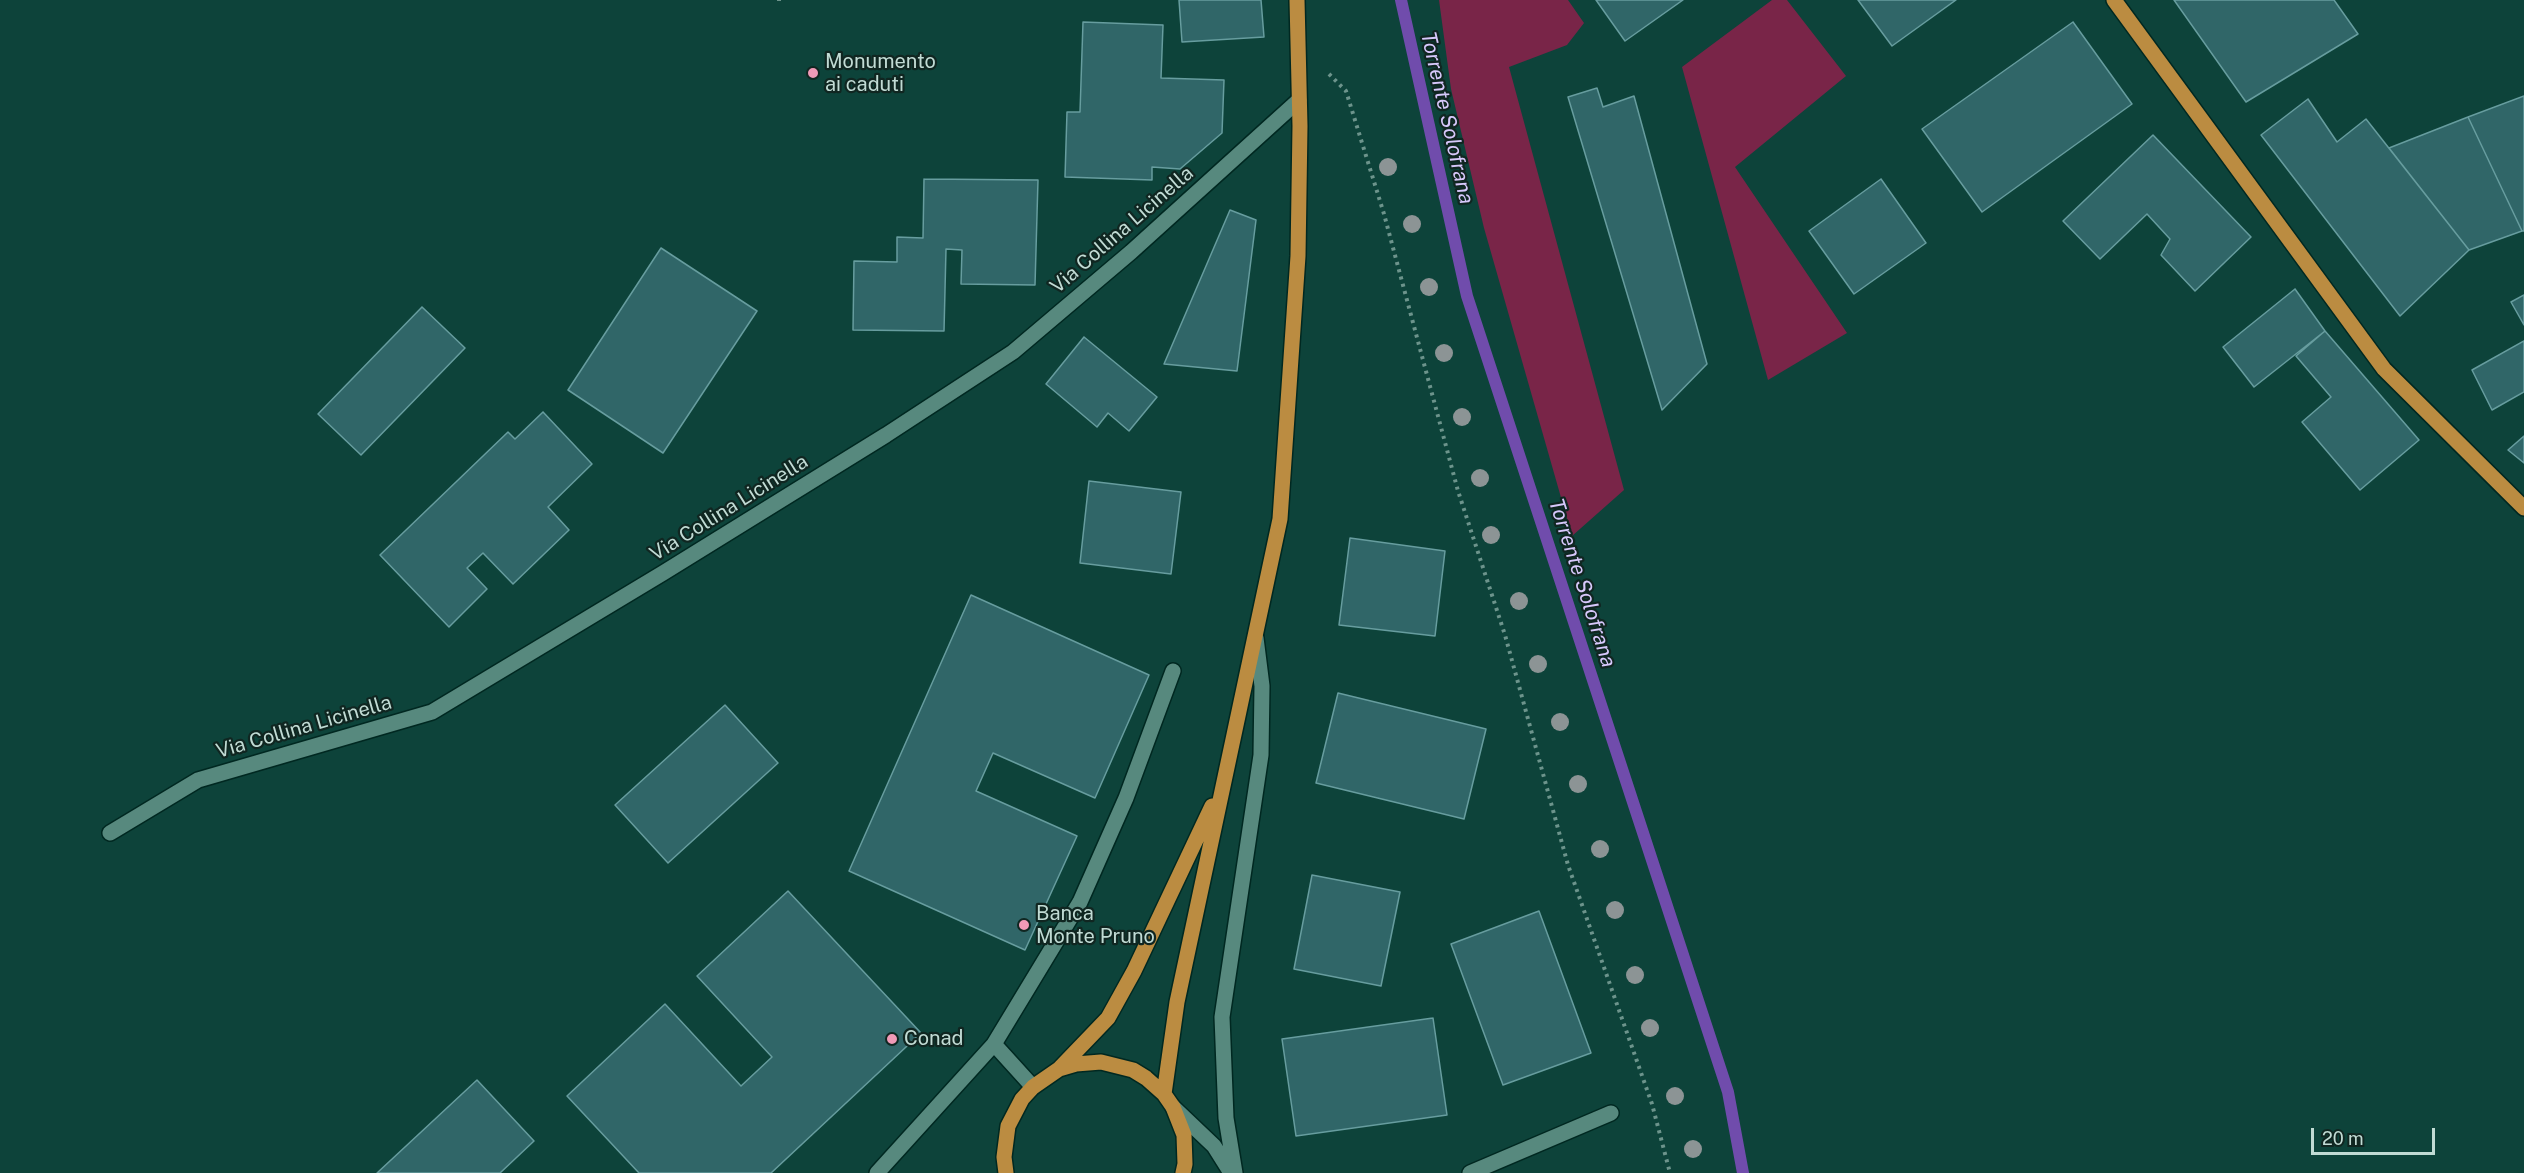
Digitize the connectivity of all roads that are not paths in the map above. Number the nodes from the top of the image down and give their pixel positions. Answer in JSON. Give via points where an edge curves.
{"nodes":[{"id":1,"x":1297,"y":0,"type":"edge"},
{"id":2,"x":2114,"y":0,"type":"edge"},
{"id":3,"x":1299,"y":100,"type":"junction"},
{"id":4,"x":2524,"y":508,"type":"edge"},
{"id":5,"x":1256,"y":638,"type":"junction"},
{"id":6,"x":1173,"y":671,"type":"dead end"},
{"id":7,"x":1222,"y":784,"type":"junction"},
{"id":8,"x":110,"y":833,"type":"dead end"},
{"id":9,"x":994,"y":1044,"type":"junction"},
{"id":10,"x":1059,"y":1069,"type":"junction"},
{"id":11,"x":1033,"y":1087,"type":"junction"},
{"id":12,"x":1164,"y":1094,"type":"junction"},
{"id":13,"x":1173,"y":1107,"type":"junction"},
{"id":14,"x":1611,"y":1113,"type":"dead end"},
{"id":15,"x":1004,"y":1157,"type":"junction"},
{"id":16,"x":877,"y":1173,"type":"edge"},
{"id":17,"x":996,"y":1173,"type":"edge"},
{"id":18,"x":1006,"y":1173,"type":"edge"},
{"id":19,"x":1183,"y":1173,"type":"edge"},
{"id":20,"x":1233,"y":1173,"type":"edge"},
{"id":21,"x":1470,"y":1173,"type":"edge"}],
"edges":[{"from":1,"to":3,"type":"main road"},
{"from":2,"to":4,"type":"main road","via":[[2384,369]]},
{"from":3,"to":5,"type":"main road","via":[[1298,256],[1280,519]]},
{"from":3,"to":8,"type":"street","name":"Via Collina Licinella","via":[[1013,352],[724,536],[432,711],[198,780]]},
{"from":5,"to":7,"type":"main road"},
{"from":5,"to":20,"type":"street","via":[[1262,686],[1261,755],[1222,1017],[1226,1118]]},
{"from":6,"to":9,"type":"street","via":[[1126,798],[1080,902]]},
{"from":7,"to":10,"type":"main road","via":[[1108,1018]]},
{"from":7,"to":12,"type":"main road","via":[[1178,1002]]},
{"from":9,"to":11,"type":"street"},
{"from":9,"to":16,"type":"street"},
{"from":10,"to":11,"type":"main road"},
{"from":10,"to":12,"type":"main road","via":[[1089,1062],[1121,1065],[1146,1078]]},
{"from":11,"to":15,"type":"main road","via":[[1008,1126]]},
{"from":12,"to":13,"type":"main road"},
{"from":13,"to":19,"type":"main road","via":[[1184,1136]]},
{"from":13,"to":20,"type":"street","via":[[1214,1146]]},
{"from":14,"to":21,"type":"street"},
{"from":15,"to":17,"type":"main road"},
{"from":15,"to":18,"type":"main road"}]}
